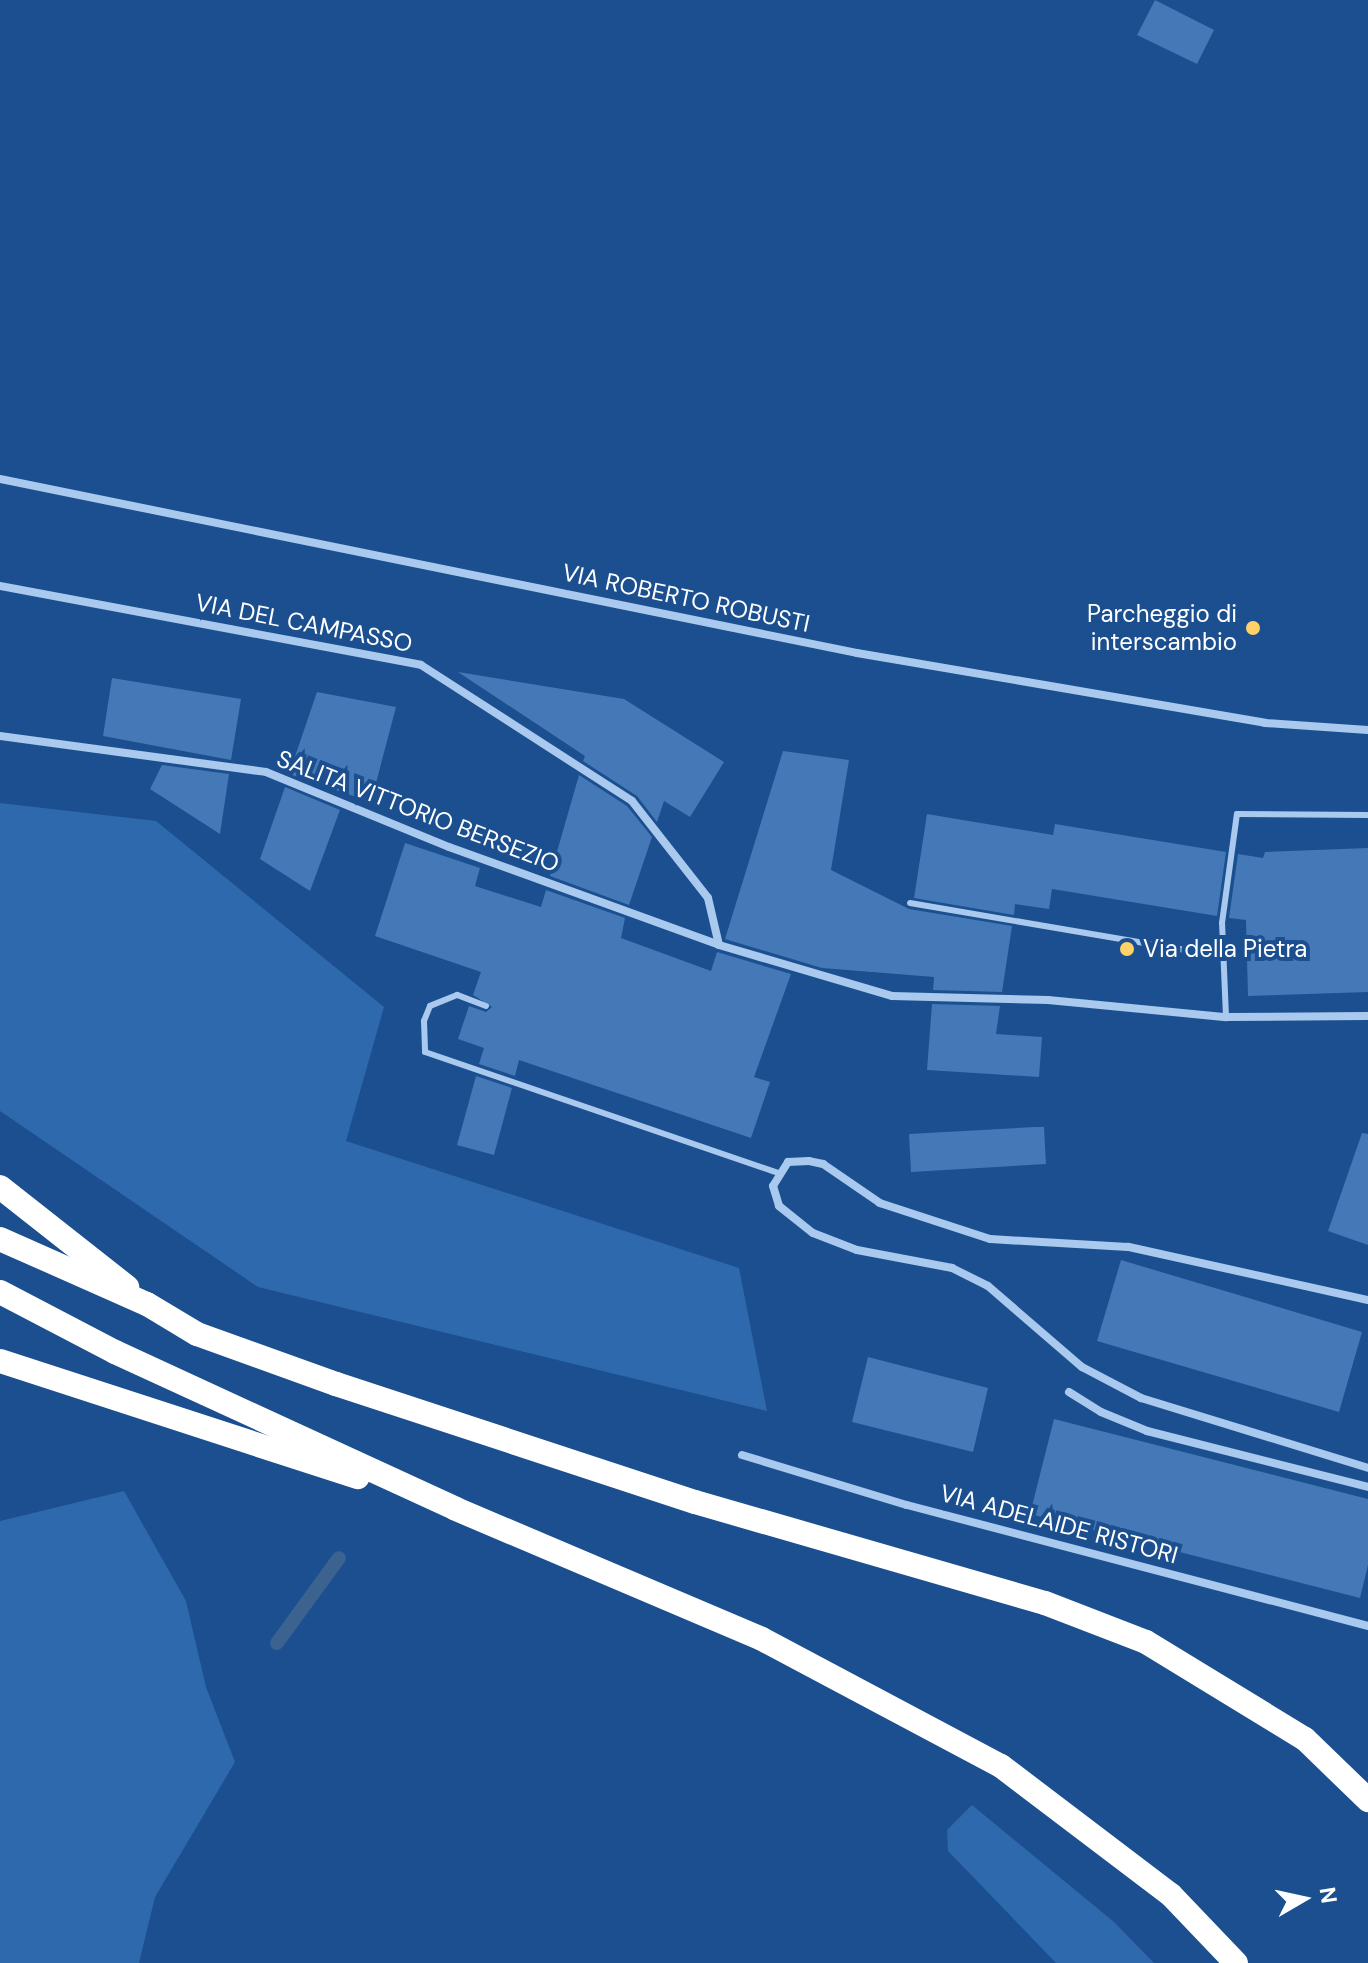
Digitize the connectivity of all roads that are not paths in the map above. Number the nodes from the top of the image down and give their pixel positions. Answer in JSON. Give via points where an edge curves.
{"nodes":[{"id":1,"x":0,"y":479,"type":"edge"},
{"id":2,"x":0,"y":586,"type":"edge"},
{"id":3,"x":1368,"y":730,"type":"edge"},
{"id":4,"x":0,"y":736,"type":"edge"},
{"id":5,"x":1368,"y":815,"type":"edge"},
{"id":6,"x":910,"y":903,"type":"dead end"},
{"id":7,"x":719,"y":945,"type":"junction"},
{"id":8,"x":1221,"y":956,"type":"junction"},
{"id":9,"x":486,"y":1006,"type":"dead end"},
{"id":10,"x":1368,"y":1016,"type":"edge"},
{"id":11,"x":1226,"y":1017,"type":"junction"},
{"id":12,"x":778,"y":1173,"type":"junction"},
{"id":13,"x":0,"y":1187,"type":"edge"},
{"id":14,"x":0,"y":1239,"type":"edge"},
{"id":15,"x":0,"y":1292,"type":"edge"},
{"id":16,"x":1368,"y":1300,"type":"edge"},
{"id":17,"x":147,"y":1304,"type":"junction"},
{"id":18,"x":0,"y":1361,"type":"edge"},
{"id":19,"x":1069,"y":1392,"type":"dead end"},
{"id":20,"x":742,"y":1455,"type":"dead end"},
{"id":21,"x":1368,"y":1468,"type":"edge"},
{"id":22,"x":1368,"y":1487,"type":"edge"},
{"id":23,"x":456,"y":1509,"type":"junction"},
{"id":24,"x":1368,"y":1626,"type":"edge"},
{"id":25,"x":1368,"y":1800,"type":"edge"},
{"id":26,"x":1236,"y":1963,"type":"edge"}],
"edges":[{"from":1,"to":3,"type":"street","name":"VIA ROBERTO ROBUSTI","via":[[857,653],[1265,723]]},
{"from":2,"to":7,"type":"street","name":"VIA DEL CAMPASSO","via":[[421,665],[632,801],[708,898]]},
{"from":4,"to":7,"type":"street","name":"SALITA VITTORIO BERSEZIO","via":[[266,772],[449,847]]},
{"from":5,"to":8,"type":"lane","via":[[1237,814]]},
{"from":6,"to":8,"type":"lane"},
{"from":7,"to":11,"type":"street","via":[[892,996],[1048,1000]]},
{"from":8,"to":11,"type":"lane"},
{"from":9,"to":12,"type":"lane","via":[[457,995],[441,998],[424,1021],[425,1052]]},
{"from":10,"to":11,"type":"street"},
{"from":12,"to":16,"type":"street","via":[[796,1160],[823,1164],[880,1203],[990,1239],[1128,1247]]},
{"from":12,"to":21,"type":"street","via":[[773,1197],[787,1215],[813,1233],[857,1250],[952,1268],[988,1286],[1082,1367],[1141,1398]]},
{"from":13,"to":17,"type":"highway","via":[[63,1232]]},
{"from":14,"to":17,"type":"highway"},
{"from":15,"to":23,"type":"highway"},
{"from":17,"to":25,"type":"highway","via":[[197,1334],[549,1457],[1045,1603],[1146,1642],[1305,1739]]},
{"from":18,"to":23,"type":"highway"},
{"from":19,"to":22,"type":"street","via":[[1147,1431]]},
{"from":20,"to":24,"type":"street","name":"VIA ADELAIDE RISTORI","via":[[907,1505]]},
{"from":23,"to":26,"type":"highway","via":[[762,1639],[1001,1766],[1171,1895]]}]}
